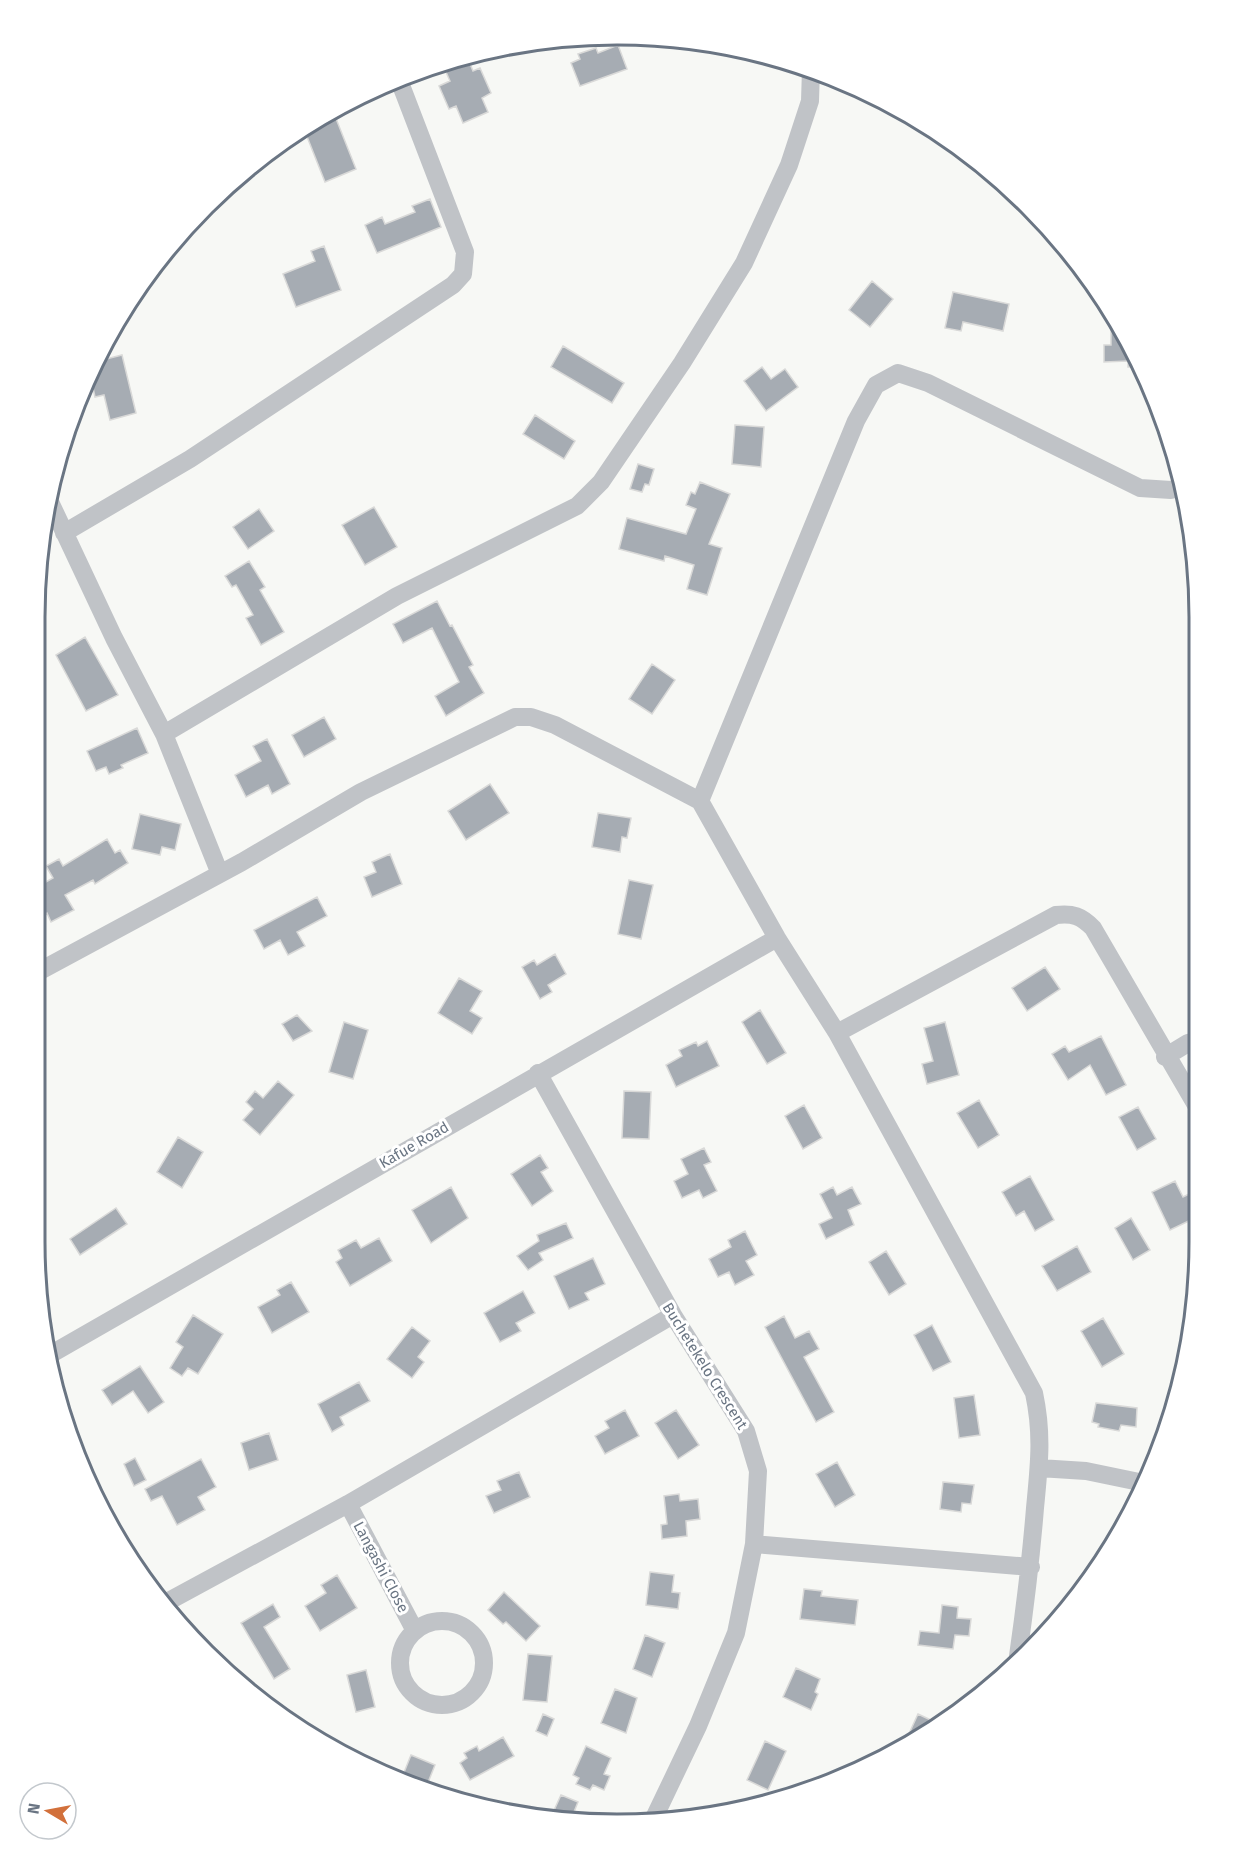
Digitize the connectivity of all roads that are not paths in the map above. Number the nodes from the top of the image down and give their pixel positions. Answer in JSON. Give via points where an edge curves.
{"nodes":[{"id":1,"x":811,"y":79,"type":"edge"},
{"id":2,"x":402,"y":87,"type":"edge"},
{"id":3,"x":1174,"y":489,"type":"edge"},
{"id":4,"x":55,"y":512,"type":"edge"},
{"id":5,"x":64,"y":533,"type":"junction"},
{"id":6,"x":164,"y":734,"type":"junction"},
{"id":7,"x":700,"y":801,"type":"junction"},
{"id":8,"x":220,"y":874,"type":"junction"},
{"id":9,"x":777,"y":938,"type":"junction"},
{"id":10,"x":45,"y":968,"type":"edge"},
{"id":11,"x":837,"y":1033,"type":"junction"},
{"id":12,"x":1189,"y":1043,"type":"edge"},
{"id":13,"x":1165,"y":1057,"type":"junction"},
{"id":14,"x":538,"y":1073,"type":"junction"},
{"id":15,"x":1189,"y":1094,"type":"edge"},
{"id":16,"x":673,"y":1315,"type":"junction"},
{"id":17,"x":56,"y":1352,"type":"edge"},
{"id":18,"x":1038,"y":1468,"type":"junction"},
{"id":19,"x":1136,"y":1481,"type":"edge"},
{"id":20,"x":348,"y":1504,"type":"junction"},
{"id":21,"x":754,"y":1544,"type":"junction"},
{"id":22,"x":1030,"y":1567,"type":"junction"},
{"id":23,"x":171,"y":1600,"type":"edge"},
{"id":24,"x":415,"y":1631,"type":"junction"},
{"id":25,"x":1019,"y":1648,"type":"edge"},
{"id":26,"x":656,"y":1813,"type":"edge"}],
"edges":[{"from":1,"to":6,"type":"street","via":[[810,101],[789,165],[744,263],[601,482],[577,506],[398,596]]},
{"from":2,"to":5,"type":"street","via":[[465,252],[463,274],[453,285],[190,459]]},
{"from":3,"to":7,"type":"street","via":[[1140,488],[928,383],[898,373],[876,385],[856,421]]},
{"from":4,"to":5,"type":"street"},
{"from":5,"to":6,"type":"street"},
{"from":6,"to":8,"type":"street"},
{"from":7,"to":8,"type":"street","via":[[555,725],[531,717],[514,717],[361,792]]},
{"from":7,"to":9,"type":"street"},
{"from":8,"to":10,"type":"street"},
{"from":9,"to":11,"type":"street"},
{"from":9,"to":14,"type":"street","name":"Kafue Road"},
{"from":11,"to":13,"type":"street","via":[[1056,915],[1070,913],[1093,928]]},
{"from":11,"to":18,"type":"street","via":[[1034,1393],[1041,1426]]},
{"from":12,"to":13,"type":"street"},
{"from":13,"to":15,"type":"street"},
{"from":14,"to":16,"type":"street","name":"Buchetekelo Crescent"},
{"from":14,"to":17,"type":"street","name":"Kafue Road"},
{"from":16,"to":20,"type":"street"},
{"from":16,"to":21,"type":"street","name":"Buchetekelo Crescent","via":[[746,1431],[758,1471]]},
{"from":18,"to":19,"type":"street","via":[[1086,1471]]},
{"from":18,"to":22,"type":"street"},
{"from":20,"to":23,"type":"street"},
{"from":20,"to":24,"type":"street","name":"Langashi Close"},
{"from":21,"to":22,"type":"street"},
{"from":21,"to":26,"type":"street","name":"Buchetekelo Crescent","via":[[736,1633]]},
{"from":22,"to":25,"type":"street"},
{"from":24,"to":24,"type":"street","name":"Langashi Close","via":[[431,1622],[450,1622],[473,1636],[484,1662],[480,1680],[469,1695],[452,1704],[433,1705],[416,1697],[404,1683],[399,1664],[403,1646]]}]}
